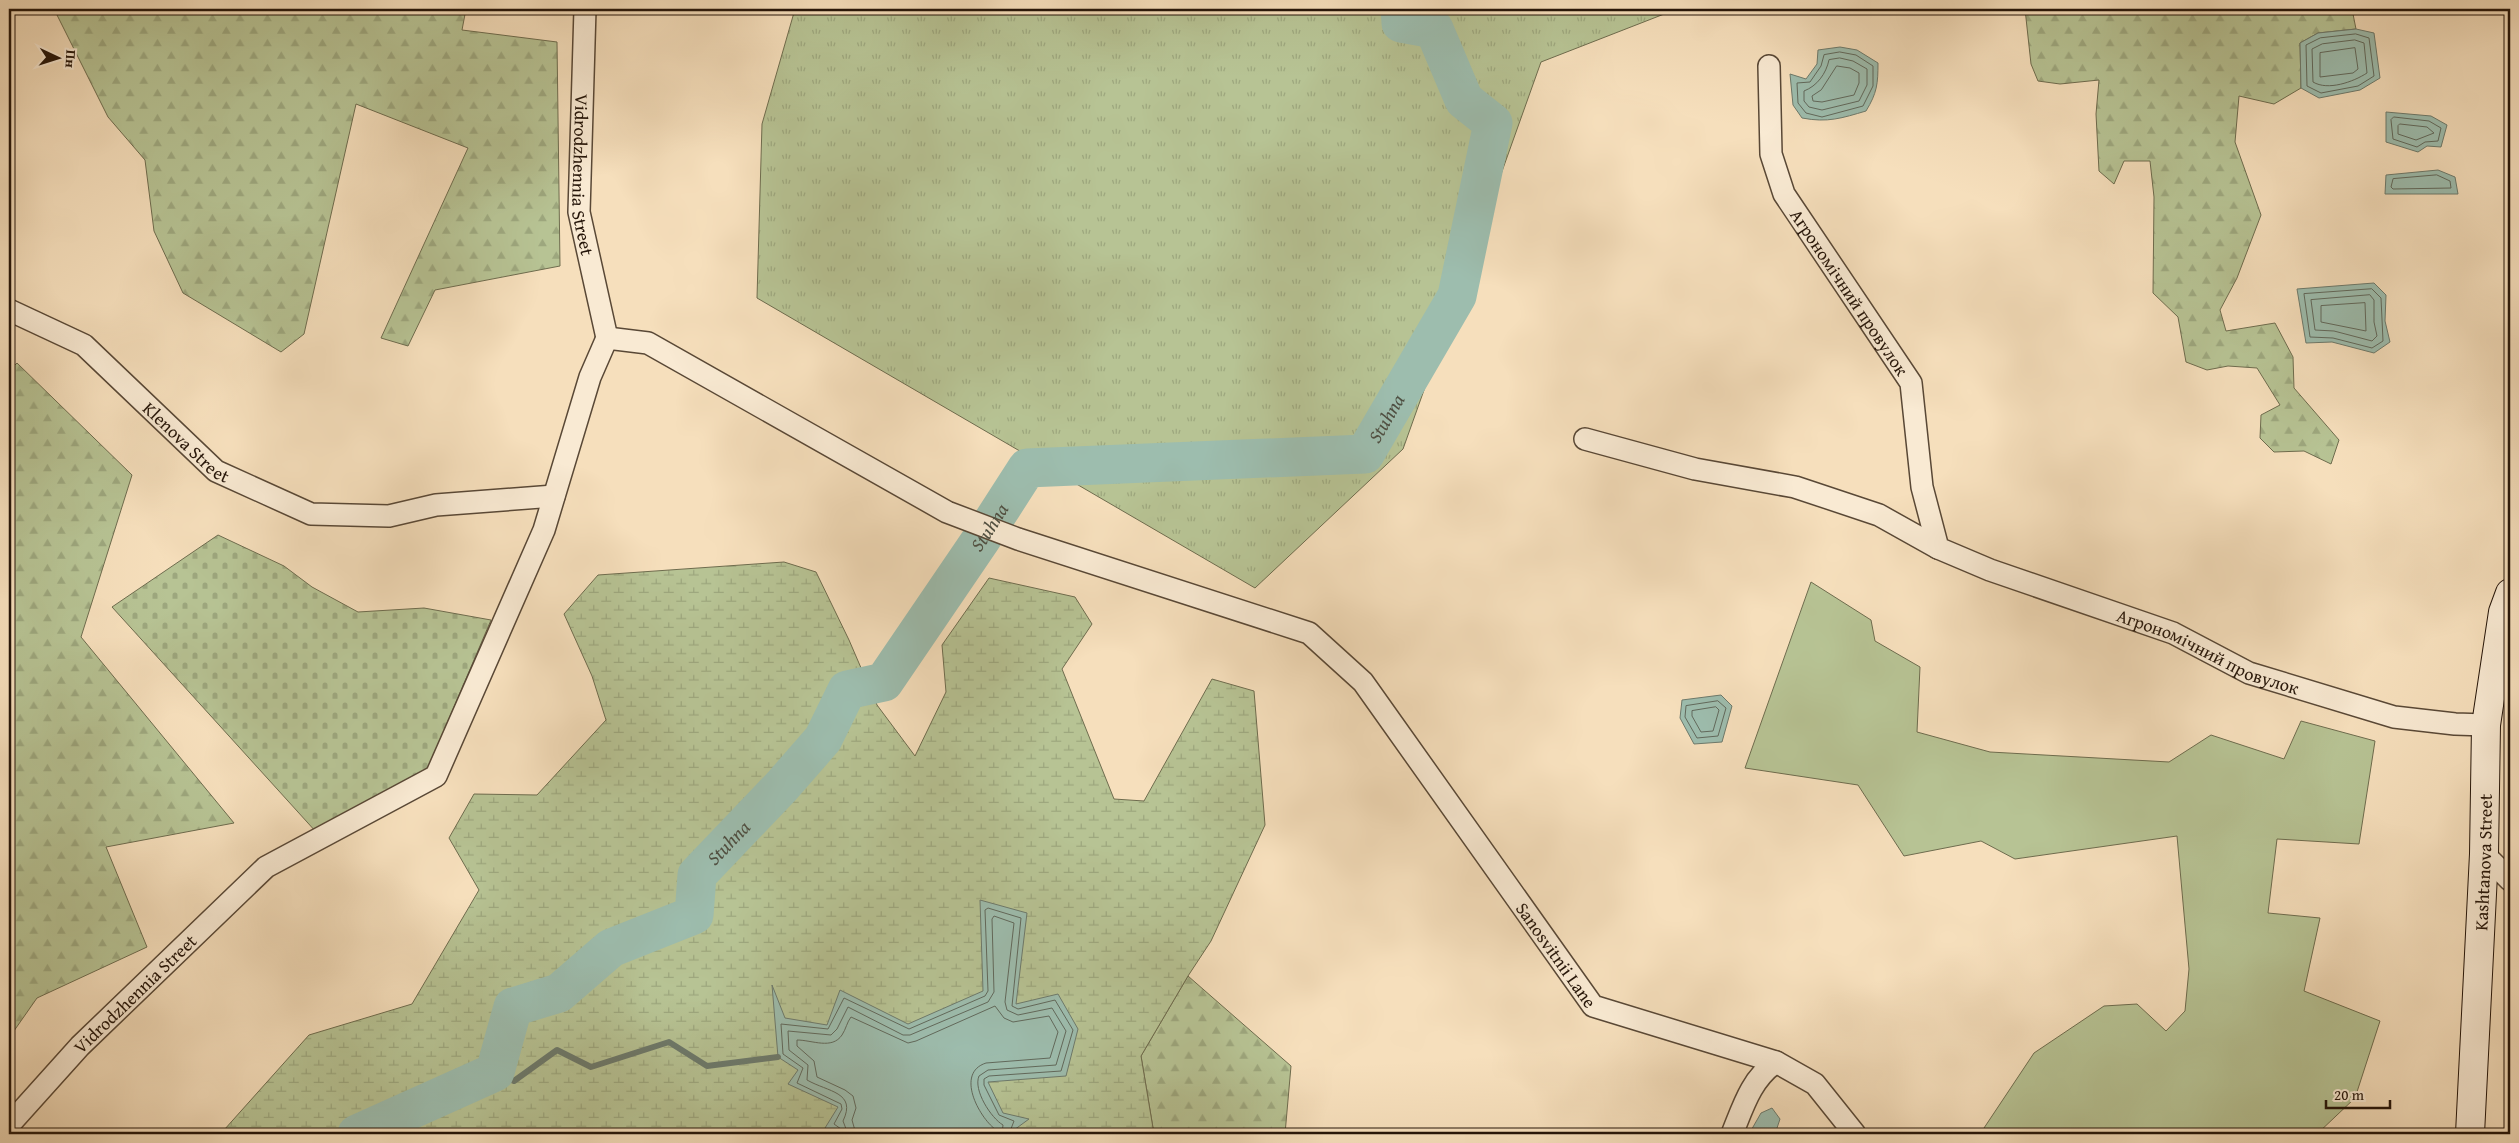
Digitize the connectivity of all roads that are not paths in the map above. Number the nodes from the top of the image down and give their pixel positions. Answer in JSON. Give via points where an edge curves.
{"nodes":[{"id":1,"x":585,"y":9,"type":"edge"},
{"id":2,"x":1769,"y":66,"type":"dead end"},
{"id":3,"x":9,"y":310,"type":"edge"},
{"id":4,"x":607,"y":338,"type":"junction"},
{"id":5,"x":1585,"y":439,"type":"dead end"},
{"id":6,"x":554,"y":496,"type":"junction"},
{"id":7,"x":1938,"y":548,"type":"junction"},
{"id":8,"x":2510,"y":592,"type":"edge"},
{"id":9,"x":2486,"y":725,"type":"junction"},
{"id":10,"x":2484,"y":854,"type":"junction"},
{"id":11,"x":2510,"y":880,"type":"edge"},
{"id":12,"x":1776,"y":1062,"type":"junction"},
{"id":13,"x":9,"y":1125,"type":"edge"},
{"id":14,"x":1732,"y":1134,"type":"edge"},
{"id":15,"x":1855,"y":1134,"type":"edge"},
{"id":16,"x":2470,"y":1134,"type":"edge"}],
"edges":[{"from":1,"to":4,"type":"street","name":"Vidrodzhennia Street","via":[[579,212]]},
{"from":2,"to":7,"type":"street","name":"Агрономічний провулок","via":[[1771,154],[1784,194],[1911,383],[1922,487]]},
{"from":3,"to":6,"type":"street","name":"Klenova Street","via":[[84,345],[216,471],[311,514],[389,516],[436,505]]},
{"from":4,"to":6,"type":"street","name":"Vidrodzhennia Street","via":[[590,378]]},
{"from":4,"to":12,"type":"street","name":"Sanosvitnii Lane","via":[[648,343],[947,512],[1018,539],[1309,633],[1363,682],[1594,1006]]},
{"from":5,"to":7,"type":"street","name":"Агрономічний провулок","via":[[1695,469],[1795,487],[1880,515]]},
{"from":6,"to":13,"type":"street","name":"Vidrodzhennia Street","via":[[544,530],[436,776],[266,867],[80,1046]]},
{"from":7,"to":9,"type":"street","name":"Агрономічний провулок","via":[[1990,570],[2172,633],[2249,673],[2394,717]]},
{"from":8,"to":9,"type":"street","name":"Kashtanova Street","via":[[2503,612]]},
{"from":9,"to":10,"type":"street","name":"Kashtanova Street"},
{"from":10,"to":11,"type":"street"},
{"from":10,"to":16,"type":"street","name":"Kashtanova Street"},
{"from":12,"to":14,"type":"street","via":[[1765,1070],[1748,1093]]},
{"from":12,"to":15,"type":"street","name":"Sanosvitnii Lane","via":[[1815,1084]]}]}
